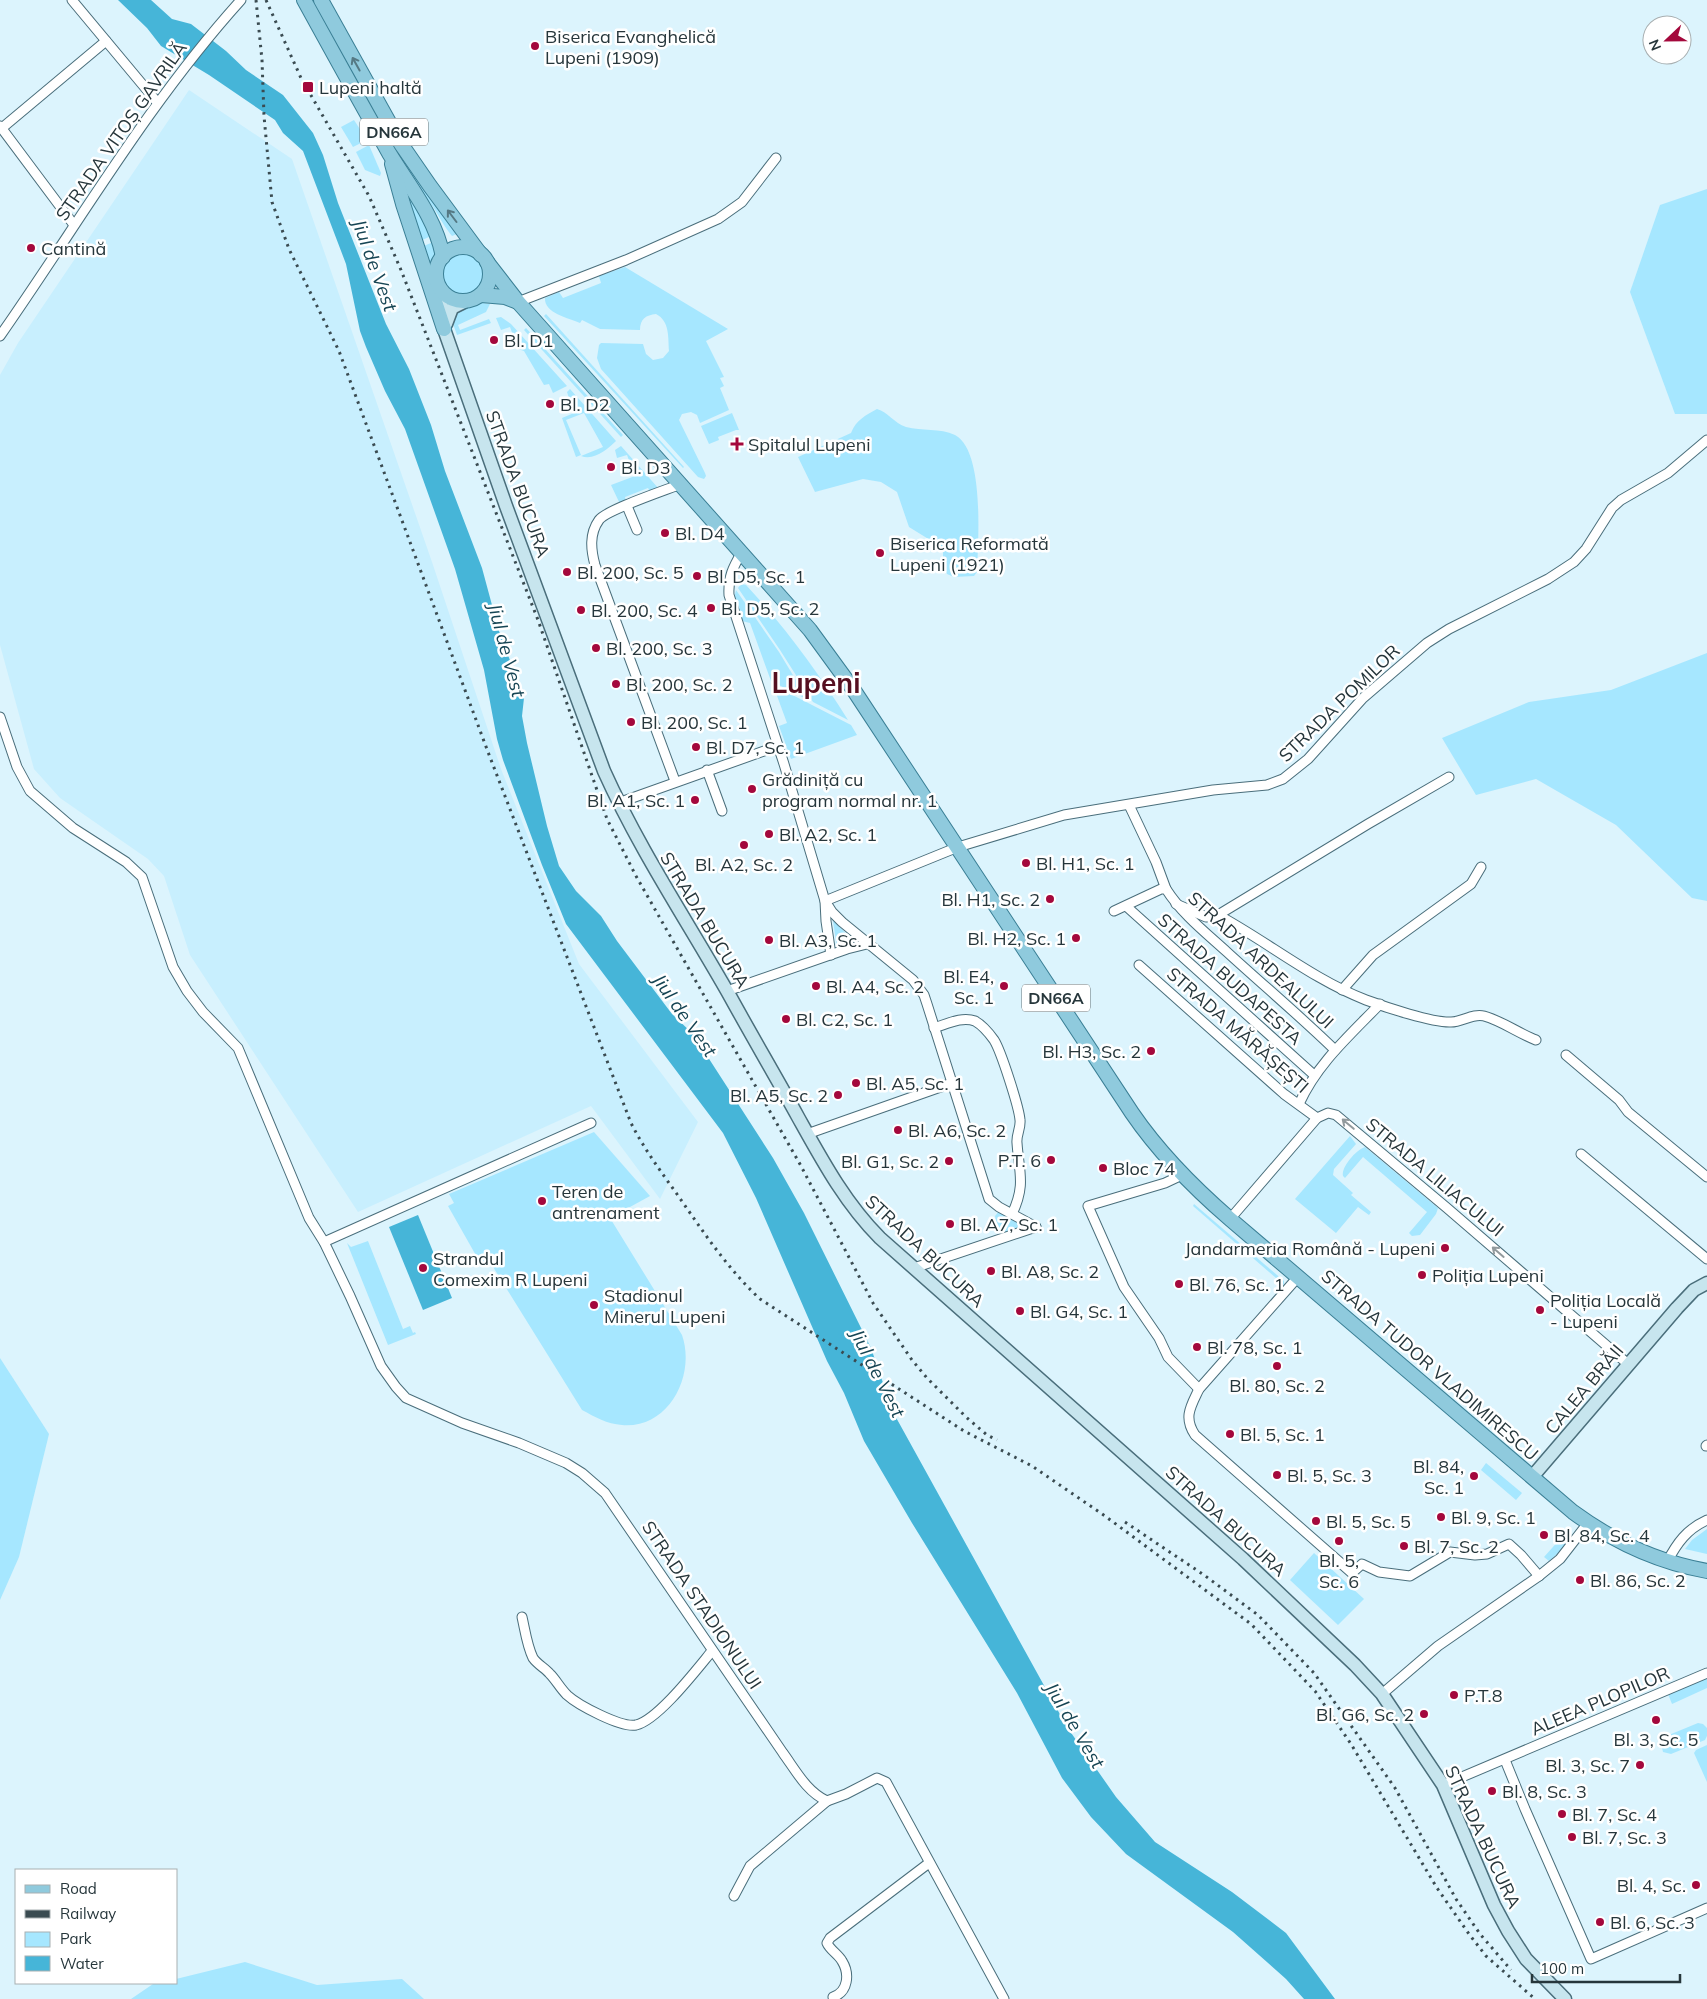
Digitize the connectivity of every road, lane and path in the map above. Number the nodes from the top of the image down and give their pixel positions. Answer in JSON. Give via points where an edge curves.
{"nodes":[{"id":1,"x":72,"y":0,"type":"edge"},
{"id":2,"x":241,"y":0,"type":"edge"},
{"id":3,"x":304,"y":0,"type":"edge"},
{"id":4,"x":321,"y":0,"type":"edge"},
{"id":5,"x":106,"y":42,"type":"junction"},
{"id":6,"x":157,"y":102,"type":"junction"},
{"id":7,"x":1,"y":127,"type":"edge"},
{"id":8,"x":391,"y":156,"type":"junction"},
{"id":9,"x":776,"y":158,"type":"dead end"},
{"id":10,"x":74,"y":225,"type":"junction"},
{"id":11,"x":443,"y":257,"type":"junction"},
{"id":12,"x":484,"y":258,"type":"junction"},
{"id":13,"x":440,"y":289,"type":"junction"},
{"id":14,"x":481,"y":295,"type":"junction"},
{"id":15,"x":464,"y":302,"type":"junction"},
{"id":16,"x":518,"y":302,"type":"junction"},
{"id":17,"x":444,"y":329,"type":"junction"},
{"id":18,"x":0,"y":336,"type":"edge"},
{"id":19,"x":1707,"y":440,"type":"edge"},
{"id":20,"x":681,"y":484,"type":"junction"},
{"id":21,"x":627,"y":506,"type":"junction"},
{"id":22,"x":637,"y":530,"type":"dead end"},
{"id":23,"x":742,"y":552,"type":"junction"},
{"id":24,"x":0,"y":717,"type":"edge"},
{"id":25,"x":778,"y":746,"type":"junction"},
{"id":26,"x":707,"y":770,"type":"junction"},
{"id":27,"x":1449,"y":777,"type":"dead end"},
{"id":28,"x":675,"y":781,"type":"junction"},
{"id":29,"x":618,"y":803,"type":"junction"},
{"id":30,"x":1129,"y":805,"type":"junction"},
{"id":31,"x":722,"y":811,"type":"dead end"},
{"id":32,"x":958,"y":847,"type":"junction"},
{"id":33,"x":1481,"y":867,"type":"dead end"},
{"id":34,"x":1166,"y":889,"type":"junction"},
{"id":35,"x":825,"y":901,"type":"junction"},
{"id":36,"x":1176,"y":904,"type":"junction"},
{"id":37,"x":1126,"y":906,"type":"junction"},
{"id":38,"x":1114,"y":911,"type":"dead end"},
{"id":39,"x":1218,"y":915,"type":"junction"},
{"id":40,"x":867,"y":944,"type":"junction"},
{"id":41,"x":831,"y":955,"type":"junction"},
{"id":42,"x":1139,"y":965,"type":"dead end"},
{"id":43,"x":1342,"y":990,"type":"junction"},
{"id":44,"x":727,"y":991,"type":"junction"},
{"id":45,"x":1380,"y":1004,"type":"junction"},
{"id":46,"x":934,"y":1028,"type":"junction"},
{"id":47,"x":1536,"y":1040,"type":"dead end"},
{"id":48,"x":1335,"y":1050,"type":"junction"},
{"id":49,"x":1566,"y":1055,"type":"dead end"},
{"id":50,"x":1314,"y":1075,"type":"junction"},
{"id":51,"x":952,"y":1083,"type":"junction"},
{"id":52,"x":1299,"y":1104,"type":"junction"},
{"id":53,"x":1319,"y":1117,"type":"junction"},
{"id":54,"x":591,"y":1123,"type":"dead end"},
{"id":55,"x":807,"y":1134,"type":"junction"},
{"id":56,"x":1581,"y":1154,"type":"dead end"},
{"id":57,"x":1182,"y":1175,"type":"junction"},
{"id":58,"x":1707,"y":1177,"type":"edge"},
{"id":59,"x":1012,"y":1214,"type":"junction"},
{"id":60,"x":1230,"y":1220,"type":"junction"},
{"id":61,"x":324,"y":1242,"type":"junction"},
{"id":62,"x":1707,"y":1259,"type":"edge"},
{"id":63,"x":914,"y":1268,"type":"junction"},
{"id":64,"x":1298,"y":1277,"type":"junction"},
{"id":65,"x":1707,"y":1283,"type":"edge"},
{"id":66,"x":1628,"y":1364,"type":"junction"},
{"id":67,"x":1199,"y":1389,"type":"junction"},
{"id":68,"x":1532,"y":1477,"type":"junction"},
{"id":69,"x":1707,"y":1520,"type":"edge"},
{"id":70,"x":1588,"y":1523,"type":"junction"},
{"id":71,"x":1667,"y":1562,"type":"junction"},
{"id":72,"x":1707,"y":1571,"type":"edge"},
{"id":73,"x":1539,"y":1576,"type":"junction"},
{"id":74,"x":522,"y":1617,"type":"dead end"},
{"id":75,"x":712,"y":1651,"type":"junction"},
{"id":76,"x":1707,"y":1673,"type":"edge"},
{"id":77,"x":1382,"y":1694,"type":"junction"},
{"id":78,"x":1505,"y":1760,"type":"junction"},
{"id":79,"x":1443,"y":1785,"type":"junction"},
{"id":80,"x":828,"y":1801,"type":"junction"},
{"id":81,"x":929,"y":1863,"type":"junction"},
{"id":82,"x":734,"y":1896,"type":"dead end"},
{"id":83,"x":1707,"y":1908,"type":"edge"},
{"id":84,"x":833,"y":1997,"type":"dead end"},
{"id":85,"x":1004,"y":1999,"type":"edge"},
{"id":86,"x":1565,"y":1999,"type":"edge"}],
"edges":[{"from":1,"to":5,"type":"street"},
{"from":2,"to":6,"type":"street","name":"STRADA VITOȘ GAVRILĂ"},
{"from":3,"to":8,"type":"main road","number":"DN66A"},
{"from":12,"to":4,"type":"main road","number":"DN66A","one_way":true,"via":[[401,144]]},
{"from":5,"to":6,"type":"street"},
{"from":5,"to":7,"type":"street"},
{"from":6,"to":10,"type":"street","name":"STRADA VITOȘ GAVRILĂ"},
{"from":7,"to":10,"type":"street"},
{"from":8,"to":11,"type":"main road","number":"DN66A","via":[[428,216]]},
{"from":8,"to":17,"type":"main road","via":[[403,204]]},
{"from":9,"to":16,"type":"street","via":[[742,202],[718,219],[626,260]]},
{"from":10,"to":18,"type":"street","name":"STRADA VITOȘ GAVRILĂ"},
{"from":11,"to":12,"type":"main road","via":[[458,248],[474,250]]},
{"from":11,"to":13,"type":"main road","via":[[436,272]]},
{"from":12,"to":14,"type":"main road","via":[[490,279]]},
{"from":12,"to":16,"type":"main road","name":"STRADA TUDOR VLADIMIRESCU","number":"DN66A"},
{"from":13,"to":15,"type":"main road","via":[[447,296]]},
{"from":13,"to":17,"type":"main road","name":"STRADA BUCURA"},
{"from":14,"to":15,"type":"main road"},
{"from":14,"to":16,"type":"main road"},
{"from":15,"to":17,"type":"main road","via":[[452,308]]},
{"from":16,"to":20,"type":"main road","name":"STRADA TUDOR VLADIMIRESCU","number":"DN66A"},
{"from":17,"to":29,"type":"main road","name":"STRADA BUCURA","via":[[509,515]]},
{"from":19,"to":30,"type":"street","name":"STRADA POMILOR","via":[[1668,473],[1612,508],[1586,549],[1566,568],[1427,643],[1363,698],[1308,759],[1283,779],[1267,785],[1213,790]]},
{"from":20,"to":21,"type":"street"},
{"from":20,"to":23,"type":"main road","name":"STRADA TUDOR VLADIMIRESCU","number":"DN66A"},
{"from":21,"to":22,"type":"street"},
{"from":21,"to":28,"type":"street","via":[[598,520],[591,541],[592,553]]},
{"from":23,"to":25,"type":"street","via":[[728,580],[729,595]]},
{"from":23,"to":32,"type":"main road","name":"STRADA TUDOR VLADIMIRESCU","number":"DN66A","via":[[831,659]]},
{"from":24,"to":61,"type":"street","via":[[17,767],[30,791],[73,828],[126,862],[142,877],[175,972],[203,1012],[238,1048],[309,1218]]},
{"from":25,"to":26,"type":"street"},
{"from":25,"to":35,"type":"street"},
{"from":26,"to":28,"type":"street"},
{"from":26,"to":31,"type":"street"},
{"from":27,"to":39,"type":"street"},
{"from":28,"to":29,"type":"street"},
{"from":29,"to":44,"type":"main road","name":"STRADA BUCURA"},
{"from":30,"to":32,"type":"street","name":"STRADA POMILOR","via":[[1064,815]]},
{"from":30,"to":34,"type":"street"},
{"from":32,"to":35,"type":"street","name":"STRADA POMILOR"},
{"from":32,"to":57,"type":"main road","name":"STRADA TUDOR VLADIMIRESCU","number":"DN66A","via":[[1136,1119]]},
{"from":33,"to":43,"type":"street","via":[[1471,884],[1373,955]]},
{"from":34,"to":36,"type":"street","name":"STRADA ARDEALULUI"},
{"from":34,"to":37,"type":"street","name":"STRADA ARDEALULUI"},
{"from":35,"to":40,"type":"street","via":[[832,912]]},
{"from":35,"to":41,"type":"street"},
{"from":36,"to":39,"type":"street","via":[[1206,917]]},
{"from":36,"to":48,"type":"street","name":"STRADA ARDEALULUI"},
{"from":37,"to":38,"type":"street","name":"STRADA ARDEALULUI"},
{"from":37,"to":50,"type":"street","name":"STRADA BUDAPESTA"},
{"from":39,"to":43,"type":"street"},
{"from":40,"to":41,"type":"street"},
{"from":40,"to":46,"type":"street","via":[[919,987]]},
{"from":41,"to":44,"type":"street"},
{"from":42,"to":52,"type":"street","name":"STRADA MĂRĂȘEȘTI"},
{"from":43,"to":45,"type":"street"},
{"from":44,"to":55,"type":"main road","name":"STRADA BUCURA"},
{"from":45,"to":47,"type":"street","via":[[1438,1021],[1485,1016]]},
{"from":45,"to":48,"type":"street","name":"STRADA ARDEALULUI"},
{"from":46,"to":51,"type":"street"},
{"from":46,"to":59,"type":"street","via":[[964,1019],[973,1020],[994,1041],[1020,1122],[1016,1141],[1022,1171],[1021,1191]]},
{"from":48,"to":50,"type":"street","name":"STRADA ARDEALULUI"},
{"from":49,"to":58,"type":"street","via":[[1619,1100],[1628,1112]]},
{"from":50,"to":52,"type":"street","name":"STRADA ARDEALULUI"},
{"from":51,"to":55,"type":"street"},
{"from":51,"to":59,"type":"street","via":[[989,1199]]},
{"from":52,"to":53,"type":"street","name":"STRADA MĂRĂȘEȘTI"},
{"from":53,"to":60,"type":"street"},
{"from":66,"to":53,"type":"street","name":"STRADA LILIACULUI","one_way":true,"via":[[1341,1118],[1330,1114]]},
{"from":54,"to":61,"type":"street"},
{"from":55,"to":63,"type":"main road","name":"STRADA BUCURA","via":[[854,1209]]},
{"from":56,"to":62,"type":"street"},
{"from":57,"to":60,"type":"main road","name":"STRADA TUDOR VLADIMIRESCU","number":"DN66A"},
{"from":57,"to":67,"type":"street","via":[[1088,1206],[1124,1287],[1152,1326],[1168,1357]]},
{"from":59,"to":63,"type":"street","via":[[1036,1226]]},
{"from":60,"to":64,"type":"main road","name":"STRADA TUDOR VLADIMIRESCU","number":"DN66A"},
{"from":61,"to":75,"type":"street","name":"STRADA STADIONULUI","via":[[374,1352],[406,1398],[566,1463],[595,1483],[615,1505]]},
{"from":63,"to":77,"type":"main road","name":"STRADA BUCURA","via":[[1243,1559]]},
{"from":64,"to":67,"type":"street"},
{"from":64,"to":68,"type":"main road","name":"STRADA TUDOR VLADIMIRESCU","number":"DN66A"},
{"from":65,"to":66,"type":"main road","name":"CALEA BRĂII","via":[[1694,1290]]},
{"from":66,"to":68,"type":"main road","name":"CALEA BRĂII"},
{"from":67,"to":73,"type":"street","via":[[1188,1416],[1195,1435],[1352,1573],[1362,1564],[1379,1572],[1410,1576],[1450,1552],[1487,1554],[1509,1544]]},
{"from":68,"to":70,"type":"main road","name":"STRADA TUDOR VLADIMIRESCU","number":"DN66A"},
{"from":69,"to":71,"type":"street","via":[[1686,1533]]},
{"from":70,"to":71,"type":"main road","name":"STRADA TUDOR VLADIMIRESCU","number":"DN66A","via":[[1626,1545]]},
{"from":70,"to":73,"type":"street","via":[[1560,1559]]},
{"from":71,"to":72,"type":"main road","name":"STRADA TUDOR VLADIMIRESCU","number":"DN66A"},
{"from":73,"to":77,"type":"street","via":[[1438,1646]]},
{"from":74,"to":75,"type":"street","via":[[533,1657],[567,1695],[578,1704],[627,1725],[636,1725],[652,1716]]},
{"from":75,"to":80,"type":"street","name":"STRADA STADIONULUI","via":[[800,1777],[814,1793]]},
{"from":76,"to":78,"type":"street","name":"ALEEA PLOPILOR"},
{"from":77,"to":79,"type":"main road","name":"STRADA BUCURA"},
{"from":78,"to":79,"type":"street","name":"ALEEA PLOPILOR"},
{"from":78,"to":83,"type":"street","via":[[1591,1959]]},
{"from":79,"to":86,"type":"main road","name":"STRADA BUCURA","via":[[1508,1932],[1526,1958]]},
{"from":80,"to":81,"type":"street","via":[[880,1778],[886,1782]]},
{"from":80,"to":82,"type":"street","via":[[750,1866]]},
{"from":81,"to":84,"type":"street","via":[[830,1938],[828,1946],[838,1955],[846,1970],[843,1992]]},
{"from":81,"to":85,"type":"street"}]}
